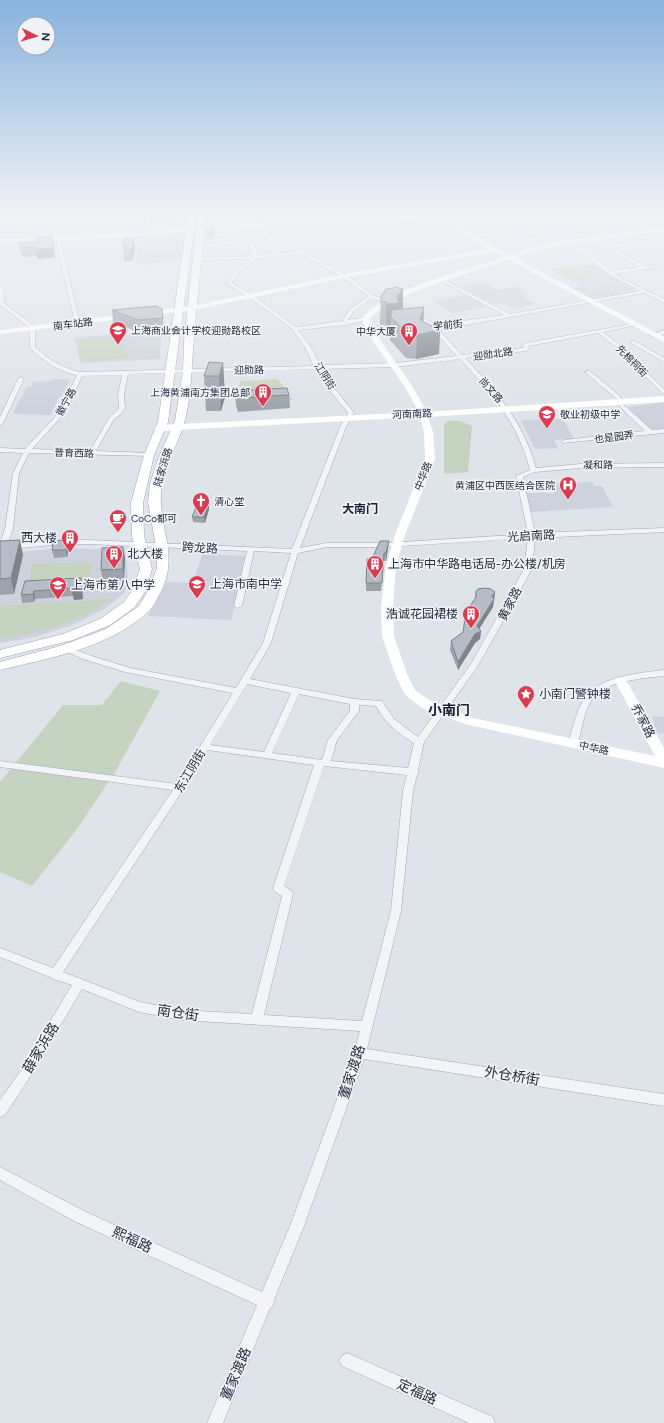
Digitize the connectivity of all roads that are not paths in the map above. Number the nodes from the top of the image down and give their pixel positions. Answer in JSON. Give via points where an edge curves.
{"nodes":[{"id":1,"x":68,"y":281,"type":"edge"},
{"id":2,"x":182,"y":281,"type":"edge"},
{"id":3,"x":196,"y":281,"type":"edge"},
{"id":4,"x":230,"y":281,"type":"edge"},
{"id":5,"x":319,"y":281,"type":"edge"},
{"id":6,"x":351,"y":281,"type":"edge"},
{"id":7,"x":439,"y":281,"type":"edge"},
{"id":8,"x":446,"y":281,"type":"edge"},
{"id":9,"x":554,"y":281,"type":"edge"},
{"id":10,"x":625,"y":281,"type":"edge"},
{"id":11,"x":0,"y":288,"type":"edge"},
{"id":12,"x":643,"y":292,"type":"junction"},
{"id":13,"x":1,"y":295,"type":"edge"},
{"id":14,"x":252,"y":296,"type":"junction"},
{"id":15,"x":370,"y":296,"type":"junction"},
{"id":16,"x":664,"y":298,"type":"edge"},
{"id":17,"x":658,"y":299,"type":"junction"},
{"id":18,"x":591,"y":301,"type":"junction"},
{"id":19,"x":664,"y":301,"type":"edge"},
{"id":20,"x":386,"y":302,"type":"junction"},
{"id":21,"x":398,"y":307,"type":"edge"},
{"id":22,"x":193,"y":308,"type":"junction"},
{"id":23,"x":178,"y":311,"type":"junction"},
{"id":24,"x":410,"y":312,"type":"edge"},
{"id":25,"x":508,"y":315,"type":"junction"},
{"id":26,"x":366,"y":319,"type":"junction"},
{"id":27,"x":78,"y":323,"type":"junction"},
{"id":28,"x":345,"y":323,"type":"junction"},
{"id":29,"x":635,"y":324,"type":"junction"},
{"id":30,"x":434,"y":326,"type":"junction"},
{"id":31,"x":427,"y":327,"type":"edge"},
{"id":32,"x":33,"y":328,"type":"junction"},
{"id":33,"x":411,"y":328,"type":"edge"},
{"id":34,"x":294,"y":329,"type":"junction"},
{"id":35,"x":599,"y":331,"type":"junction"},
{"id":36,"x":0,"y":332,"type":"edge"},
{"id":37,"x":371,"y":332,"type":"junction"},
{"id":38,"x":664,"y":332,"type":"edge"},
{"id":39,"x":653,"y":335,"type":"junction"},
{"id":40,"x":664,"y":340,"type":"edge"},
{"id":41,"x":633,"y":342,"type":"dead end"},
{"id":42,"x":462,"y":358,"type":"junction"},
{"id":43,"x":664,"y":360,"type":"edge"},
{"id":44,"x":394,"y":365,"type":"junction"},
{"id":45,"x":318,"y":368,"type":"junction"},
{"id":46,"x":170,"y":371,"type":"junction"},
{"id":47,"x":188,"y":371,"type":"junction"},
{"id":48,"x":588,"y":372,"type":"dead end"},
{"id":49,"x":125,"y":373,"type":"junction"},
{"id":50,"x":80,"y":374,"type":"junction"},
{"id":51,"x":21,"y":379,"type":"dead end"},
{"id":52,"x":664,"y":393,"type":"edge"},
{"id":53,"x":664,"y":399,"type":"edge"},
{"id":54,"x":619,"y":400,"type":"junction"},
{"id":55,"x":506,"y":407,"type":"junction"},
{"id":56,"x":421,"y":412,"type":"junction"},
{"id":57,"x":350,"y":416,"type":"junction"},
{"id":58,"x":0,"y":423,"type":"edge"},
{"id":59,"x":179,"y":424,"type":"junction"},
{"id":60,"x":161,"y":425,"type":"junction"},
{"id":61,"x":664,"y":431,"type":"edge"},
{"id":62,"x":650,"y":432,"type":"junction"},
{"id":63,"x":564,"y":442,"type":"dead end"},
{"id":64,"x":0,"y":450,"type":"edge"},
{"id":65,"x":27,"y":451,"type":"junction"},
{"id":66,"x":92,"y":453,"type":"junction"},
{"id":67,"x":149,"y":455,"type":"junction"},
{"id":68,"x":664,"y":465,"type":"edge"},
{"id":69,"x":532,"y":470,"type":"junction"},
{"id":70,"x":664,"y":530,"type":"edge"},
{"id":71,"x":532,"y":536,"type":"junction"},
{"id":72,"x":398,"y":543,"type":"junction"},
{"id":73,"x":140,"y":544,"type":"junction"},
{"id":74,"x":162,"y":546,"type":"junction"},
{"id":75,"x":1,"y":548,"type":"edge"},
{"id":76,"x":251,"y":550,"type":"junction"},
{"id":77,"x":295,"y":552,"type":"junction"},
{"id":78,"x":238,"y":606,"type":"dead end"},
{"id":79,"x":65,"y":649,"type":"junction"},
{"id":80,"x":0,"y":654,"type":"edge"},
{"id":81,"x":0,"y":666,"type":"edge"},
{"id":82,"x":664,"y":673,"type":"edge"},
{"id":83,"x":621,"y":680,"type":"junction"},
{"id":84,"x":245,"y":681,"type":"junction"},
{"id":85,"x":297,"y":690,"type":"junction"},
{"id":86,"x":238,"y":691,"type":"junction"},
{"id":87,"x":354,"y":702,"type":"junction"},
{"id":88,"x":443,"y":711,"type":"junction"},
{"id":89,"x":419,"y":742,"type":"junction"},
{"id":90,"x":573,"y":743,"type":"junction"},
{"id":91,"x":205,"y":747,"type":"junction"},
{"id":92,"x":267,"y":755,"type":"junction"},
{"id":93,"x":664,"y":762,"type":"edge"},
{"id":94,"x":323,"y":763,"type":"junction"},
{"id":95,"x":0,"y":764,"type":"edge"},
{"id":96,"x":414,"y":772,"type":"junction"},
{"id":97,"x":180,"y":788,"type":"junction"},
{"id":98,"x":0,"y":952,"type":"edge"},
{"id":99,"x":55,"y":975,"type":"junction"},
{"id":100,"x":79,"y":984,"type":"junction"},
{"id":101,"x":257,"y":1019,"type":"junction"},
{"id":102,"x":366,"y":1026,"type":"junction"},
{"id":103,"x":360,"y":1053,"type":"junction"},
{"id":104,"x":664,"y":1100,"type":"edge"},
{"id":105,"x":0,"y":1111,"type":"edge"},
{"id":106,"x":0,"y":1173,"type":"edge"},
{"id":107,"x":267,"y":1302,"type":"junction"},
{"id":108,"x":347,"y":1361,"type":"dead end"},
{"id":109,"x":215,"y":1423,"type":"edge"},
{"id":110,"x":487,"y":1423,"type":"edge"}],
"edges":[{"from":1,"to":27,"type":"street"},
{"from":2,"to":23,"type":"main road","name":"陆家浜路"},
{"from":3,"to":22,"type":"main road","name":"陆家浜路"},
{"from":4,"to":14,"type":"street","name":"江阴街","via":[[229,284]]},
{"from":5,"to":14,"type":"street","name":"南车站路"},
{"from":6,"to":15,"type":"street"},
{"from":7,"to":20,"type":"street"},
{"from":8,"to":25,"type":"street"},
{"from":9,"to":18,"type":"street"},
{"from":10,"to":12,"type":"street"},
{"from":11,"to":13,"type":"street"},
{"from":12,"to":17,"type":"street"},
{"from":12,"to":18,"type":"street","name":"学前街"},
{"from":13,"to":32,"type":"street","via":[[1,303],[30,323]]},
{"from":14,"to":22,"type":"street","name":"南车站路"},
{"from":14,"to":34,"type":"street","name":"江阴街"},
{"from":15,"to":20,"type":"street"},
{"from":15,"to":28,"type":"street","via":[[353,309]]},
{"from":16,"to":17,"type":"street"},
{"from":17,"to":19,"type":"street"},
{"from":18,"to":25,"type":"street","name":"学前街"},
{"from":18,"to":29,"type":"street"},
{"from":20,"to":21,"type":"street"},
{"from":20,"to":26,"type":"street","via":[[371,312]]},
{"from":22,"to":23,"type":"street","name":"南车站路"},
{"from":22,"to":47,"type":"main road","name":"陆家浜路"},
{"from":23,"to":27,"type":"street","name":"南车站路"},
{"from":23,"to":46,"type":"main road","name":"陆家浜路"},
{"from":24,"to":30,"type":"street","name":"尚文路"},
{"from":25,"to":30,"type":"street","name":"学前街"},
{"from":26,"to":28,"type":"street"},
{"from":26,"to":37,"type":"street","name":"中华路"},
{"from":27,"to":32,"type":"street","name":"南车站路"},
{"from":28,"to":34,"type":"street"},
{"from":29,"to":35,"type":"street","name":"迎勋北路"},
{"from":29,"to":39,"type":"street"},
{"from":30,"to":31,"type":"street","name":"学前街"},
{"from":30,"to":42,"type":"street","name":"尚文路"},
{"from":32,"to":36,"type":"street","name":"南车站路"},
{"from":32,"to":50,"type":"street","name":"徽宁路","via":[[32,347],[64,371]]},
{"from":33,"to":37,"type":"street"},
{"from":34,"to":45,"type":"street","name":"江阴街","via":[[308,347]]},
{"from":35,"to":42,"type":"street","name":"迎勋北路","via":[[526,345],[526,349]]},
{"from":35,"to":52,"type":"street","name":"先棉祠街","via":[[627,353],[626,356]]},
{"from":37,"to":44,"type":"street","name":"中华路"},
{"from":38,"to":39,"type":"street"},
{"from":39,"to":40,"type":"street"},
{"from":41,"to":43,"type":"street"},
{"from":42,"to":44,"type":"street","name":"迎勋北路"},
{"from":42,"to":55,"type":"street","name":"尚文路"},
{"from":44,"to":45,"type":"street","name":"迎勋路"},
{"from":44,"to":56,"type":"street","name":"中华路","via":[[405,380]]},
{"from":45,"to":47,"type":"street","name":"迎勋路"},
{"from":45,"to":57,"type":"street","name":"江阴街"},
{"from":46,"to":47,"type":"street","name":"迎勋路"},
{"from":46,"to":49,"type":"street","name":"迎勋路"},
{"from":46,"to":60,"type":"main road","name":"陆家浜路"},
{"from":47,"to":59,"type":"main road","name":"陆家浜路"},
{"from":48,"to":54,"type":"street"},
{"from":49,"to":50,"type":"street","name":"迎勋路"},
{"from":49,"to":66,"type":"street","via":[[121,395],[122,408],[112,418]]},
{"from":50,"to":65,"type":"street","name":"徽宁路","via":[[57,418]]},
{"from":51,"to":58,"type":"street"},
{"from":52,"to":54,"type":"street","name":"河南南路"},
{"from":53,"to":54,"type":"street","name":"河南南路"},
{"from":54,"to":55,"type":"street","name":"河南南路"},
{"from":54,"to":62,"type":"street"},
{"from":55,"to":56,"type":"street","name":"河南南路"},
{"from":55,"to":69,"type":"street","name":"尚文路","via":[[520,429],[530,456]]},
{"from":56,"to":57,"type":"street","name":"河南南路"},
{"from":56,"to":72,"type":"street","name":"中华路","via":[[430,434],[430,459]]},
{"from":57,"to":59,"type":"street","name":"河南南路"},
{"from":57,"to":77,"type":"street","via":[[343,427]]},
{"from":59,"to":60,"type":"street","name":"河南南路"},
{"from":59,"to":74,"type":"main road","name":"陆家浜路","via":[[164,456],[156,484],[154,502]]},
{"from":60,"to":67,"type":"main road","name":"陆家浜路"},
{"from":61,"to":62,"type":"street","name":"也是园弄"},
{"from":62,"to":63,"type":"street","name":"也是园弄"},
{"from":64,"to":65,"type":"street","name":"普育西路"},
{"from":65,"to":66,"type":"street","name":"普育西路"},
{"from":65,"to":75,"type":"street","name":"徽宁路","via":[[16,473],[9,529]]},
{"from":66,"to":67,"type":"street","name":"普育西路"},
{"from":67,"to":73,"type":"main road","name":"陆家浜路","via":[[137,503]]},
{"from":68,"to":69,"type":"street","name":"凝和路","via":[[580,466]]},
{"from":69,"to":71,"type":"street","name":"黄家路","via":[[519,476]]},
{"from":70,"to":71,"type":"street","name":"光启南路"},
{"from":71,"to":72,"type":"street","name":"光启南路"},
{"from":71,"to":88,"type":"street","name":"黄家路","via":[[532,553],[528,569],[476,664]]},
{"from":72,"to":77,"type":"street","name":"跨龙路","via":[[327,545]]},
{"from":72,"to":88,"type":"street","name":"中华路","via":[[391,566],[387,607],[388,636],[410,692],[427,705]]},
{"from":73,"to":74,"type":"street","name":"跨龙路"},
{"from":73,"to":75,"type":"street","name":"跨龙路","via":[[63,542]]},
{"from":73,"to":80,"type":"main road","name":"陆家浜路","via":[[146,569],[138,592],[129,605],[105,622],[68,637]]},
{"from":74,"to":76,"type":"street","name":"跨龙路"},
{"from":74,"to":79,"type":"main road","name":"陆家浜路","via":[[163,568],[156,589],[144,609],[111,632]]},
{"from":76,"to":77,"type":"street","name":"跨龙路"},
{"from":76,"to":78,"type":"street"},
{"from":77,"to":84,"type":"street","name":"东江阴街","via":[[267,643]]},
{"from":79,"to":81,"type":"main road","name":"陆家浜路"},
{"from":79,"to":86,"type":"street","via":[[84,658],[117,667]]},
{"from":82,"to":83,"type":"street"},
{"from":83,"to":90,"type":"street","via":[[590,696]]},
{"from":83,"to":93,"type":"street","name":"乔家路"},
{"from":84,"to":85,"type":"street"},
{"from":84,"to":86,"type":"street","name":"东江阴街"},
{"from":85,"to":87,"type":"street"},
{"from":85,"to":92,"type":"street"},
{"from":86,"to":91,"type":"street","name":"东江阴街"},
{"from":87,"to":89,"type":"street","via":[[379,703],[395,727]]},
{"from":87,"to":94,"type":"street","via":[[355,711],[335,734]]},
{"from":88,"to":89,"type":"street","name":"董家渡路"},
{"from":88,"to":90,"type":"street","name":"中华路","via":[[470,722]]},
{"from":89,"to":96,"type":"street","name":"董家渡路"},
{"from":90,"to":93,"type":"street","name":"中华路"},
{"from":91,"to":92,"type":"street"},
{"from":91,"to":97,"type":"street","name":"东江阴街"},
{"from":92,"to":94,"type":"street"},
{"from":94,"to":96,"type":"street"},
{"from":94,"to":101,"type":"street","via":[[278,888],[288,894]]},
{"from":95,"to":97,"type":"street"},
{"from":96,"to":102,"type":"street","name":"董家渡路","via":[[408,791],[396,911]]},
{"from":97,"to":99,"type":"street","name":"东江阴街"},
{"from":98,"to":99,"type":"street","name":"南仓街"},
{"from":99,"to":100,"type":"street","name":"南仓街"},
{"from":100,"to":101,"type":"street","name":"南仓街","via":[[139,1007],[181,1015]]},
{"from":100,"to":105,"type":"street","name":"薛家浜路"},
{"from":101,"to":102,"type":"street","name":"南仓街"},
{"from":102,"to":103,"type":"street","name":"董家渡路"},
{"from":103,"to":104,"type":"street","name":"外仓桥街"},
{"from":103,"to":107,"type":"street","name":"董家渡路"},
{"from":106,"to":107,"type":"street","name":"熙福路","via":[[79,1216]]},
{"from":107,"to":109,"type":"street","name":"董家渡路"},
{"from":108,"to":110,"type":"street","name":"定福路"}]}
